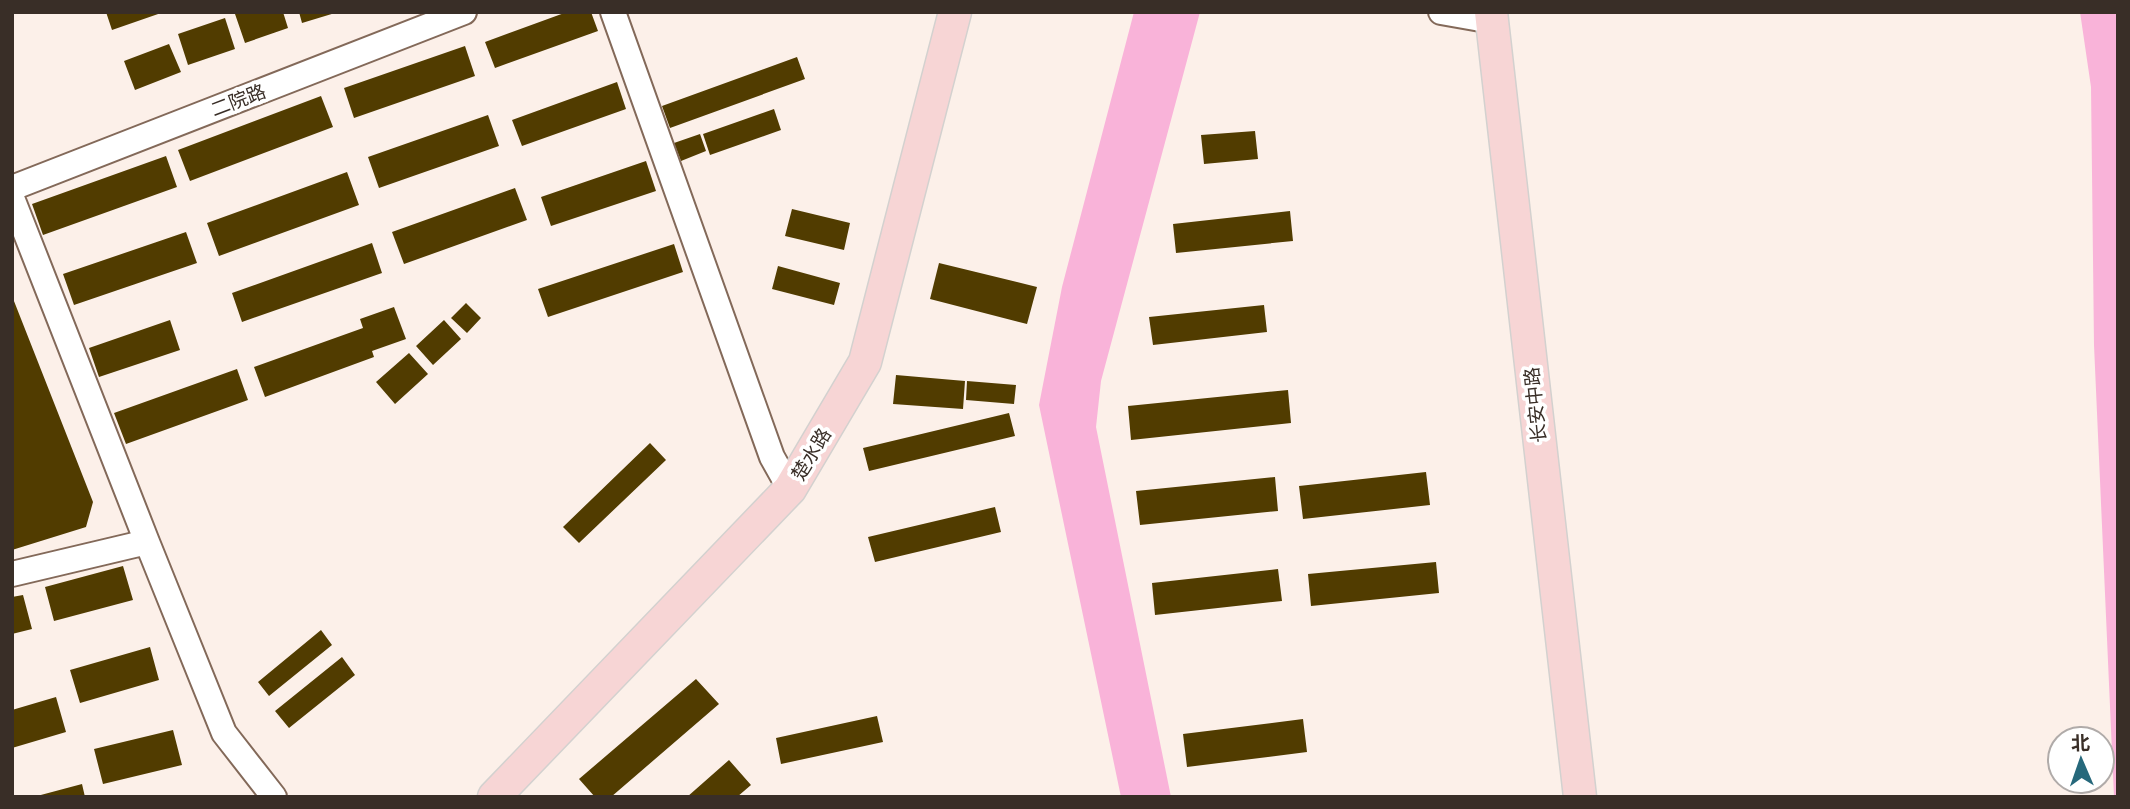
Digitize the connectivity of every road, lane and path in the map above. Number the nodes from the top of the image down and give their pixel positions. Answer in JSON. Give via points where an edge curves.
{"nodes":[{"id":1,"x":464,"y":12,"type":"edge"},
{"id":2,"x":613,"y":12,"type":"edge"},
{"id":3,"x":955,"y":12,"type":"edge"},
{"id":4,"x":1441,"y":12,"type":"edge"},
{"id":5,"x":1483,"y":16,"type":"edge"},
{"id":6,"x":12,"y":188,"type":"edge"},
{"id":7,"x":12,"y":198,"type":"edge"},
{"id":8,"x":790,"y":489,"type":"junction"},
{"id":9,"x":147,"y":542,"type":"junction"},
{"id":10,"x":12,"y":574,"type":"edge"},
{"id":11,"x":274,"y":797,"type":"edge"},
{"id":12,"x":494,"y":797,"type":"edge"},
{"id":13,"x":1559,"y":797,"type":"edge"},
{"id":14,"x":1580,"y":797,"type":"edge"}],
"edges":[{"from":1,"to":6,"type":"street","name":"二院路"},
{"from":2,"to":8,"type":"street","via":[[772,457]]},
{"from":3,"to":8,"type":"main road","name":"楚水路","via":[[865,362]]},
{"from":4,"to":5,"type":"street"},
{"from":5,"to":13,"type":"main road","name":"长安中路","via":[[1510,362]]},
{"from":5,"to":14,"type":"main road","name":"长安中路"},
{"from":7,"to":9,"type":"street"},
{"from":8,"to":12,"type":"main road","name":"楚水路"},
{"from":9,"to":10,"type":"street"},
{"from":9,"to":11,"type":"street","via":[[225,733]]}]}
